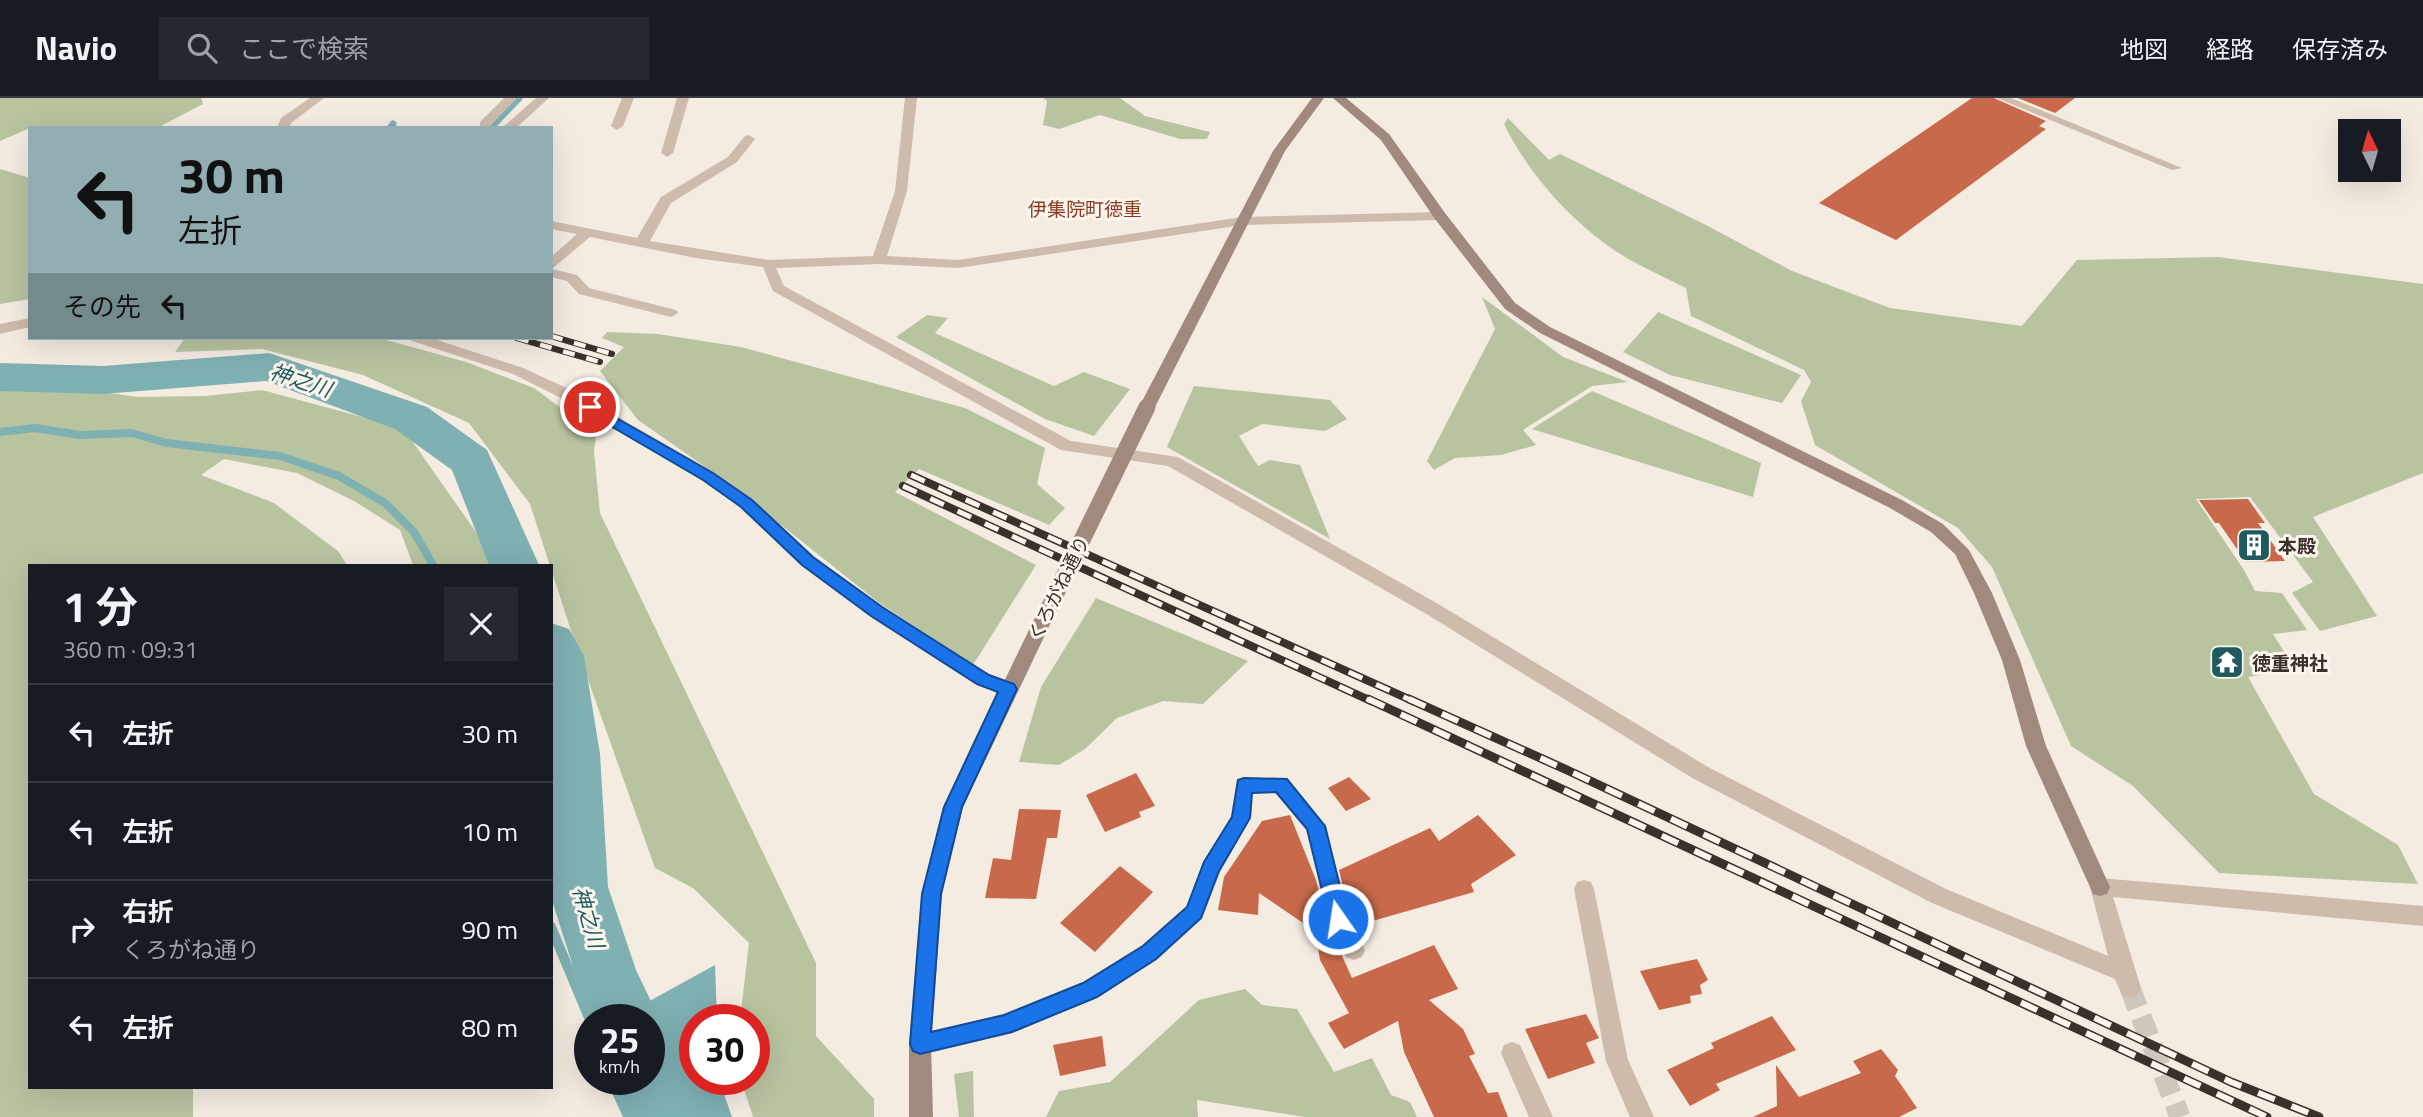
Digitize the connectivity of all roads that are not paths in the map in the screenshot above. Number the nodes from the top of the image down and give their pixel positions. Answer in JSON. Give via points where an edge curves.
{"nodes":[{"id":1,"x":318,"y":98,"type":"edge"},
{"id":2,"x":511,"y":98,"type":"edge"},
{"id":3,"x":542,"y":98,"type":"edge"},
{"id":4,"x":628,"y":98,"type":"edge"},
{"id":5,"x":683,"y":98,"type":"edge"},
{"id":6,"x":911,"y":98,"type":"edge"},
{"id":7,"x":1318,"y":98,"type":"edge"},
{"id":8,"x":1339,"y":98,"type":"edge"},
{"id":9,"x":2002,"y":98,"type":"edge"},
{"id":10,"x":284,"y":126,"type":"edge"},
{"id":11,"x":485,"y":126,"type":"edge"},
{"id":12,"x":510,"y":126,"type":"edge"},
{"id":13,"x":617,"y":126,"type":"dead end"},
{"id":14,"x":749,"y":139,"type":"dead end"},
{"id":15,"x":667,"y":153,"type":"dead end"},
{"id":16,"x":2176,"y":169,"type":"dead end"},
{"id":17,"x":1440,"y":216,"type":"junction"},
{"id":18,"x":1242,"y":221,"type":"junction"},
{"id":19,"x":553,"y":225,"type":"edge"},
{"id":20,"x":586,"y":233,"type":"junction"},
{"id":21,"x":641,"y":244,"type":"junction"},
{"id":22,"x":879,"y":260,"type":"junction"},
{"id":23,"x":553,"y":263,"type":"edge"},
{"id":24,"x":768,"y":264,"type":"junction"},
{"id":25,"x":553,"y":273,"type":"edge"},
{"id":26,"x":671,"y":313,"type":"dead end"},
{"id":27,"x":28,"y":322,"type":"edge"},
{"id":28,"x":0,"y":329,"type":"edge"},
{"id":29,"x":423,"y":340,"type":"edge"},
{"id":30,"x":1008,"y":689,"type":"junction"},
{"id":31,"x":2100,"y":887,"type":"junction"},
{"id":32,"x":1584,"y":889,"type":"dead end"},
{"id":33,"x":2423,"y":916,"type":"edge"},
{"id":34,"x":1354,"y":950,"type":"dead end"},
{"id":35,"x":920,"y":1044,"type":"junction"},
{"id":36,"x":1512,"y":1053,"type":"dead end"},
{"id":37,"x":920,"y":1106,"type":"edge"},
{"id":38,"x":1541,"y":1117,"type":"edge"},
{"id":39,"x":1642,"y":1117,"type":"edge"}],
"edges":[{"from":1,"to":10,"type":"street"},
{"from":2,"to":11,"type":"street"},
{"from":3,"to":12,"type":"street"},
{"from":4,"to":13,"type":"street"},
{"from":5,"to":15,"type":"street"},
{"from":6,"to":22,"type":"street","via":[[901,191]]},
{"from":7,"to":18,"type":"street","name":"くろがね通り","via":[[1284,143]]},
{"from":8,"to":17,"type":"street","via":[[1385,137]]},
{"from":9,"to":16,"type":"lane"},
{"from":14,"to":21,"type":"street","via":[[743,152],[722,169],[664,202]]},
{"from":17,"to":18,"type":"street"},
{"from":17,"to":31,"type":"street","via":[[1510,306],[1545,330],[1896,504],[1937,528],[1961,550],[2011,660],[2036,747]]},
{"from":18,"to":22,"type":"street","via":[[968,263]]},
{"from":18,"to":30,"type":"street","name":"くろがね通り","bridge":true},
{"from":19,"to":20,"type":"street"},
{"from":20,"to":21,"type":"street"},
{"from":20,"to":23,"type":"street"},
{"from":21,"to":24,"type":"street"},
{"from":22,"to":24,"type":"street"},
{"from":24,"to":31,"type":"street","via":[[778,288],[1067,446],[1172,461],[1434,610],[1701,773],[1939,896],[2126,980]]},
{"from":25,"to":26,"type":"street","via":[[572,278],[584,291]]},
{"from":27,"to":28,"type":"street"},
{"from":29,"to":30,"type":"street","via":[[518,371],[566,394],[708,477],[747,503],[808,561],[877,611],[983,679]]},
{"from":30,"to":35,"type":"street","name":"くろがね通り","via":[[953,807],[932,894]]},
{"from":31,"to":33,"type":"street"},
{"from":32,"to":39,"type":"street","via":[[1618,1060]]},
{"from":34,"to":35,"type":"street","via":[[1338,919],[1315,826],[1280,785],[1244,785],[1241,818],[1211,868],[1195,912],[1150,952],[1090,990],[1017,1020]]},
{"from":35,"to":37,"type":"street","name":"くろがね通り"},
{"from":36,"to":38,"type":"street"}]}
